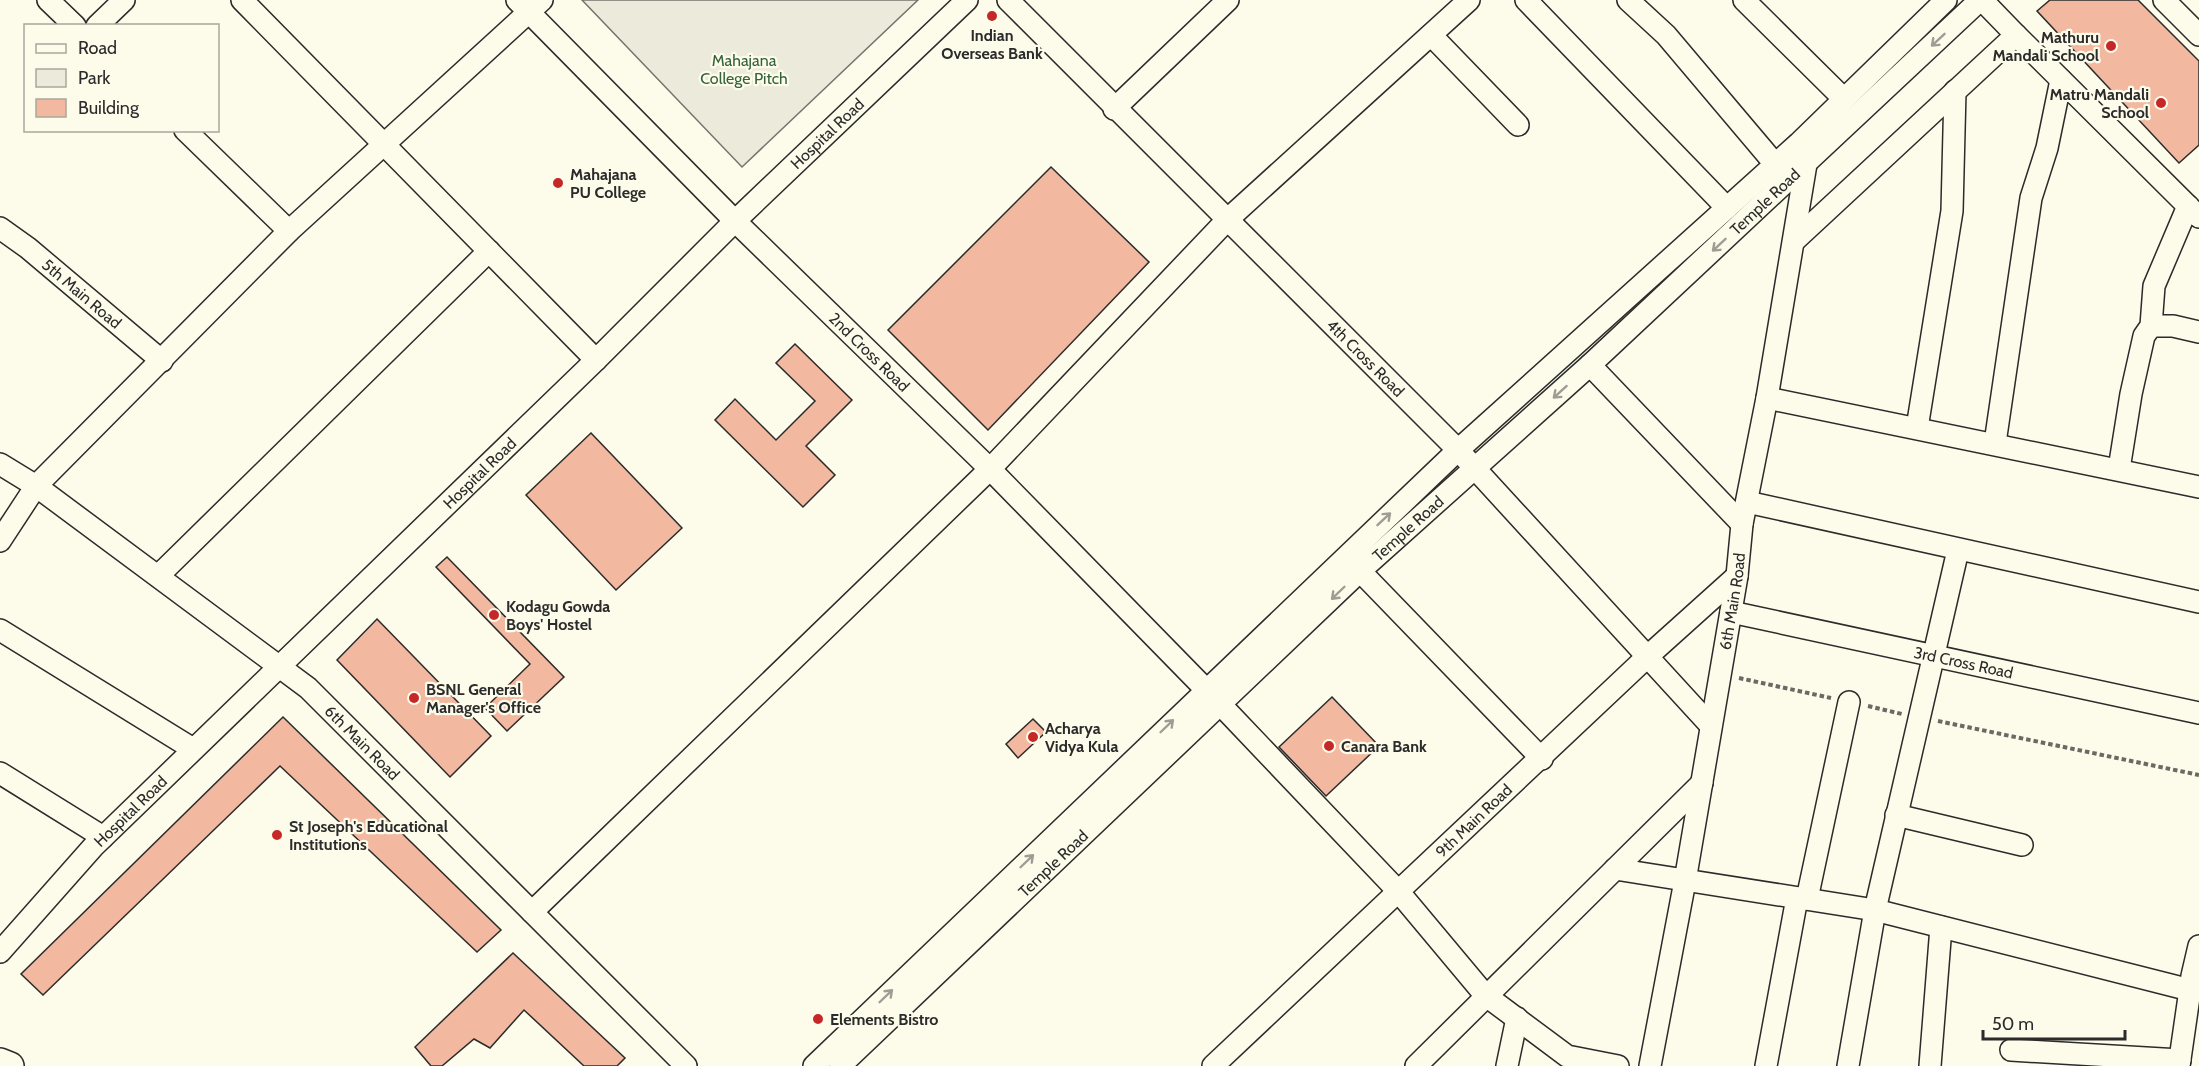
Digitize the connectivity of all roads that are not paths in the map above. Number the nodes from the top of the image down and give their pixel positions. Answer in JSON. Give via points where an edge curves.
{"nodes":[{"id":1,"x":48,"y":0,"type":"edge"},
{"id":2,"x":124,"y":0,"type":"edge"},
{"id":3,"x":242,"y":0,"type":"edge"},
{"id":4,"x":967,"y":0,"type":"edge"},
{"id":5,"x":1008,"y":0,"type":"edge"},
{"id":6,"x":1228,"y":0,"type":"edge"},
{"id":7,"x":1469,"y":0,"type":"edge"},
{"id":8,"x":1526,"y":0,"type":"edge"},
{"id":9,"x":1628,"y":0,"type":"edge"},
{"id":10,"x":1744,"y":0,"type":"edge"},
{"id":11,"x":1946,"y":0,"type":"edge"},
{"id":12,"x":2164,"y":0,"type":"edge"},
{"id":13,"x":1974,"y":2,"type":"edge"},
{"id":14,"x":529,"y":4,"type":"edge"},
{"id":15,"x":73,"y":24,"type":"edge"},
{"id":16,"x":99,"y":24,"type":"edge"},
{"id":17,"x":1431,"y":35,"type":"junction"},
{"id":18,"x":2016,"y":35,"type":"junction"},
{"id":19,"x":2199,"y":36,"type":"edge"},
{"id":20,"x":2061,"y":80,"type":"junction"},
{"id":21,"x":1956,"y":91,"type":"junction"},
{"id":22,"x":1844,"y":99,"type":"junction"},
{"id":23,"x":1114,"y":109,"type":"junction"},
{"id":24,"x":1518,"y":124,"type":"dead end"},
{"id":25,"x":187,"y":132,"type":"edge"},
{"id":26,"x":1809,"y":133,"type":"junction"},
{"id":27,"x":384,"y":144,"type":"junction"},
{"id":28,"x":1807,"y":163,"type":"junction"},
{"id":29,"x":1775,"y":164,"type":"junction"},
{"id":30,"x":1727,"y":208,"type":"junction"},
{"id":31,"x":2193,"y":212,"type":"edge"},
{"id":32,"x":1227,"y":220,"type":"junction"},
{"id":33,"x":735,"y":221,"type":"junction"},
{"id":34,"x":0,"y":228,"type":"edge"},
{"id":35,"x":289,"y":231,"type":"junction"},
{"id":36,"x":1794,"y":241,"type":"junction"},
{"id":37,"x":489,"y":251,"type":"junction"},
{"id":38,"x":2151,"y":326,"type":"junction"},
{"id":39,"x":2199,"y":332,"type":"edge"},
{"id":40,"x":596,"y":360,"type":"junction"},
{"id":41,"x":162,"y":361,"type":"junction"},
{"id":42,"x":1590,"y":365,"type":"junction"},
{"id":43,"x":1767,"y":398,"type":"junction"},
{"id":44,"x":1917,"y":428,"type":"junction"},
{"id":45,"x":1995,"y":443,"type":"junction"},
{"id":46,"x":1458,"y":450,"type":"junction"},
{"id":47,"x":0,"y":464,"type":"edge"},
{"id":48,"x":990,"y":468,"type":"junction"},
{"id":49,"x":1476,"y":469,"type":"junction"},
{"id":50,"x":2119,"y":470,"type":"junction"},
{"id":51,"x":36,"y":486,"type":"junction"},
{"id":52,"x":2199,"y":487,"type":"edge"},
{"id":53,"x":1747,"y":502,"type":"junction"},
{"id":54,"x":1742,"y":524,"type":"junction"},
{"id":55,"x":0,"y":541,"type":"edge"},
{"id":56,"x":1958,"y":550,"type":"junction"},
{"id":57,"x":1360,"y":571,"type":"junction"},
{"id":58,"x":158,"y":576,"type":"junction"},
{"id":59,"x":1737,"y":576,"type":"junction"},
{"id":60,"x":2199,"y":602,"type":"edge"},
{"id":61,"x":1731,"y":612,"type":"junction"},
{"id":62,"x":0,"y":630,"type":"edge"},
{"id":63,"x":1933,"y":655,"type":"junction"},
{"id":64,"x":1648,"y":656,"type":"junction"},
{"id":65,"x":279,"y":666,"type":"junction"},
{"id":66,"x":1205,"y":690,"type":"junction"},
{"id":67,"x":1849,"y":702,"type":"road end"},
{"id":68,"x":1221,"y":705,"type":"junction"},
{"id":69,"x":2199,"y":713,"type":"edge"},
{"id":70,"x":1711,"y":726,"type":"junction"},
{"id":71,"x":194,"y":749,"type":"junction"},
{"id":72,"x":1542,"y":759,"type":"junction"},
{"id":73,"x":0,"y":773,"type":"edge"},
{"id":74,"x":1702,"y":783,"type":"junction"},
{"id":75,"x":1896,"y":815,"type":"junction"},
{"id":76,"x":103,"y":837,"type":"junction"},
{"id":77,"x":2022,"y":845,"type":"dead end"},
{"id":78,"x":1615,"y":869,"type":"junction"},
{"id":79,"x":1685,"y":881,"type":"junction"},
{"id":80,"x":1398,"y":891,"type":"junction"},
{"id":81,"x":1802,"y":899,"type":"junction"},
{"id":82,"x":1875,"y":910,"type":"junction"},
{"id":83,"x":532,"y":912,"type":"junction"},
{"id":84,"x":1941,"y":927,"type":"junction"},
{"id":85,"x":2199,"y":948,"type":"edge"},
{"id":86,"x":0,"y":952,"type":"edge"},
{"id":87,"x":2190,"y":990,"type":"junction"},
{"id":88,"x":1485,"y":995,"type":"junction"},
{"id":89,"x":1517,"y":1018,"type":"junction"},
{"id":90,"x":2011,"y":1050,"type":"dead end"},
{"id":91,"x":0,"y":1062,"type":"edge"},
{"id":92,"x":2179,"y":1063,"type":"edge"},
{"id":93,"x":10,"y":1066,"type":"edge"},
{"id":94,"x":686,"y":1066,"type":"edge"},
{"id":95,"x":814,"y":1066,"type":"edge"},
{"id":96,"x":840,"y":1066,"type":"edge"},
{"id":97,"x":1213,"y":1066,"type":"edge"},
{"id":98,"x":1416,"y":1066,"type":"edge"},
{"id":99,"x":1507,"y":1066,"type":"edge"},
{"id":100,"x":1618,"y":1066,"type":"edge"},
{"id":101,"x":1650,"y":1066,"type":"edge"},
{"id":102,"x":1766,"y":1066,"type":"edge"},
{"id":103,"x":1848,"y":1066,"type":"edge"},
{"id":104,"x":1930,"y":1066,"type":"edge"}],
"edges":[{"from":1,"to":15,"type":"street"},
{"from":2,"to":16,"type":"street"},
{"from":3,"to":27,"type":"street"},
{"from":4,"to":33,"type":"street","name":"Hospital Road"},
{"from":5,"to":23,"type":"street","name":"4th Cross Road"},
{"from":6,"to":23,"type":"street"},
{"from":7,"to":17,"type":"street"},
{"from":8,"to":30,"type":"street"},
{"from":9,"to":29,"type":"street","via":[[1666,35]]},
{"from":10,"to":22,"type":"street"},
{"from":11,"to":22,"type":"street","name":"Temple Road"},
{"from":12,"to":19,"type":"street"},
{"from":13,"to":18,"type":"street"},
{"from":13,"to":28,"type":"street","name":"Temple Road","one_way":true},
{"from":14,"to":27,"type":"street"},
{"from":14,"to":33,"type":"street","name":"2nd Cross Road"},
{"from":17,"to":24,"type":"street"},
{"from":17,"to":32,"type":"street"},
{"from":18,"to":20,"type":"street"},
{"from":18,"to":21,"type":"street"},
{"from":20,"to":31,"type":"street"},
{"from":20,"to":45,"type":"street","via":[[2047,148],[2031,198]]},
{"from":21,"to":36,"type":"street"},
{"from":21,"to":44,"type":"street","via":[[1952,211]]},
{"from":22,"to":26,"type":"street","name":"Temple Road"},
{"from":23,"to":32,"type":"street","name":"4th Cross Road"},
{"from":25,"to":35,"type":"street"},
{"from":26,"to":28,"type":"street","name":"6th Main Road"},
{"from":26,"to":29,"type":"street","name":"Temple Road"},
{"from":27,"to":35,"type":"street"},
{"from":27,"to":37,"type":"street"},
{"from":28,"to":36,"type":"street","name":"6th Main Road"},
{"from":28,"to":42,"type":"street","name":"Temple Road","one_way":true},
{"from":29,"to":30,"type":"street","name":"Temple Road"},
{"from":30,"to":46,"type":"street","name":"Temple Road"},
{"from":31,"to":38,"type":"street","via":[[2154,286]]},
{"from":32,"to":46,"type":"street","name":"4th Cross Road"},
{"from":32,"to":48,"type":"street"},
{"from":33,"to":40,"type":"street","name":"Hospital Road"},
{"from":33,"to":48,"type":"street","name":"2nd Cross Road"},
{"from":34,"to":41,"type":"street","name":"5th Main Road"},
{"from":35,"to":41,"type":"street"},
{"from":36,"to":43,"type":"street","name":"6th Main Road"},
{"from":37,"to":40,"type":"street"},
{"from":37,"to":58,"type":"street"},
{"from":38,"to":39,"type":"street"},
{"from":38,"to":50,"type":"street","via":[[2144,336],[2131,394]]},
{"from":40,"to":65,"type":"street","name":"Hospital Road"},
{"from":41,"to":51,"type":"street"},
{"from":42,"to":49,"type":"street","name":"Temple Road","one_way":true},
{"from":42,"to":54,"type":"street"},
{"from":43,"to":44,"type":"street"},
{"from":43,"to":53,"type":"street","name":"6th Main Road"},
{"from":44,"to":45,"type":"street"},
{"from":45,"to":50,"type":"street"},
{"from":46,"to":49,"type":"street","name":"4th Cross Road"},
{"from":66,"to":46,"type":"street","name":"Temple Road","one_way":true},
{"from":47,"to":51,"type":"street","name":"6th Main Road"},
{"from":48,"to":66,"type":"street","name":"2nd Cross Road"},
{"from":48,"to":83,"type":"street"},
{"from":49,"to":57,"type":"street","name":"Temple Road"},
{"from":49,"to":64,"type":"street","name":"4th Cross Road"},
{"from":50,"to":52,"type":"street"},
{"from":51,"to":55,"type":"street"},
{"from":51,"to":58,"type":"street","name":"6th Main Road"},
{"from":53,"to":54,"type":"street","name":"6th Main Road"},
{"from":53,"to":56,"type":"street"},
{"from":54,"to":59,"type":"street","name":"6th Main Road"},
{"from":56,"to":60,"type":"street"},
{"from":56,"to":63,"type":"street"},
{"from":57,"to":68,"type":"street","name":"Temple Road","one_way":true},
{"from":57,"to":72,"type":"street"},
{"from":58,"to":65,"type":"street","name":"6th Main Road"},
{"from":59,"to":61,"type":"street","name":"6th Main Road"},
{"from":59,"to":64,"type":"street","name":"9th Main Road"},
{"from":61,"to":63,"type":"street","name":"3rd Cross Road"},
{"from":61,"to":70,"type":"street","name":"6th Main Road"},
{"from":62,"to":71,"type":"street"},
{"from":63,"to":69,"type":"street","name":"3rd Cross Road"},
{"from":63,"to":75,"type":"street"},
{"from":64,"to":70,"type":"street","name":"4th Cross Road"},
{"from":64,"to":72,"type":"street","name":"9th Main Road"},
{"from":65,"to":71,"type":"street","name":"Hospital Road"},
{"from":65,"to":83,"type":"street","name":"6th Main Road","via":[[308,688]]},
{"from":66,"to":68,"type":"street","name":"2nd Cross Road"},
{"from":95,"to":66,"type":"street","name":"Temple Road","one_way":true},
{"from":67,"to":81,"type":"street"},
{"from":68,"to":80,"type":"street","name":"2nd Cross Road"},
{"from":68,"to":96,"type":"street","name":"Temple Road"},
{"from":70,"to":74,"type":"street","name":"6th Main Road"},
{"from":71,"to":76,"type":"street","name":"Hospital Road"},
{"from":72,"to":80,"type":"street","name":"9th Main Road"},
{"from":73,"to":76,"type":"street"},
{"from":74,"to":78,"type":"street"},
{"from":74,"to":79,"type":"street","name":"6th Main Road"},
{"from":75,"to":77,"type":"street"},
{"from":75,"to":82,"type":"street"},
{"from":76,"to":86,"type":"street","name":"Hospital Road"},
{"from":78,"to":79,"type":"street"},
{"from":78,"to":88,"type":"street"},
{"from":79,"to":81,"type":"street"},
{"from":79,"to":101,"type":"street","name":"6th Main Road"},
{"from":80,"to":88,"type":"street","name":"2nd Cross Road"},
{"from":80,"to":97,"type":"street","name":"9th Main Road"},
{"from":81,"to":82,"type":"street"},
{"from":81,"to":102,"type":"street"},
{"from":82,"to":84,"type":"street"},
{"from":82,"to":103,"type":"street"},
{"from":83,"to":94,"type":"street","name":"6th Main Road"},
{"from":84,"to":87,"type":"street"},
{"from":84,"to":104,"type":"street"},
{"from":85,"to":87,"type":"street"},
{"from":87,"to":92,"type":"street"},
{"from":88,"to":89,"type":"street","name":"2nd Cross Road"},
{"from":88,"to":98,"type":"street"},
{"from":89,"to":99,"type":"street"},
{"from":89,"to":100,"type":"street","name":"2nd Cross Road","via":[[1568,1056]]},
{"from":90,"to":92,"type":"street"},
{"from":91,"to":93,"type":"main road"}]}
